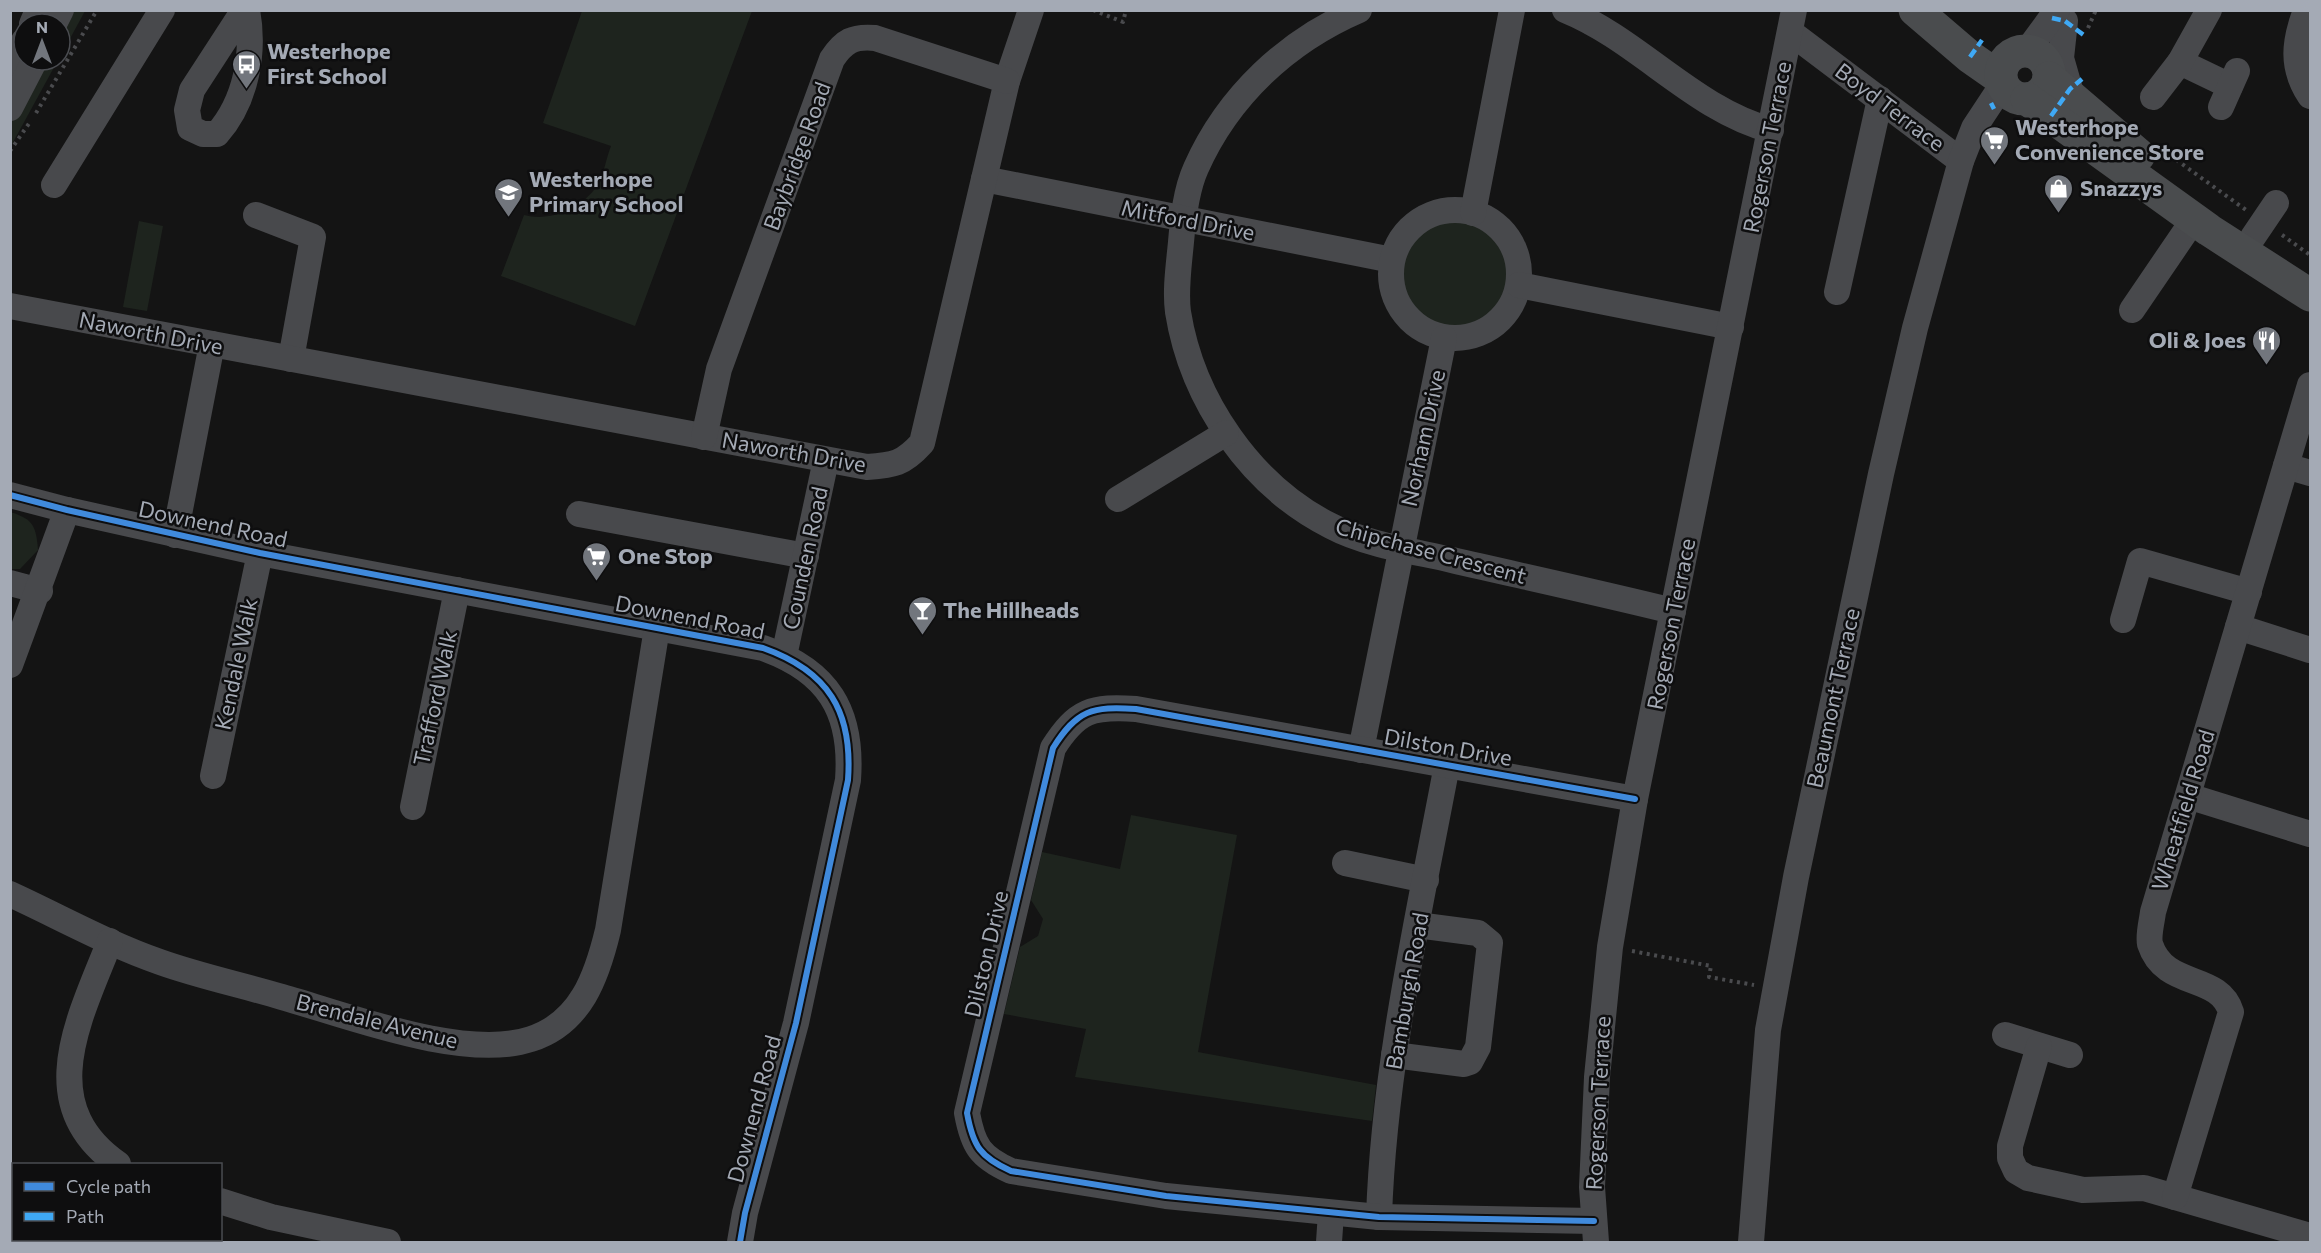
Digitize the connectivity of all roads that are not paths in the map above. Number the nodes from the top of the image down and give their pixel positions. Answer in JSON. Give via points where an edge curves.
{"nodes":[{"id":1,"x":162,"y":10,"type":"edge"},
{"id":2,"x":1031,"y":10,"type":"edge"},
{"id":3,"x":1359,"y":10,"type":"edge"},
{"id":4,"x":1512,"y":10,"type":"edge"},
{"id":5,"x":1915,"y":10,"type":"edge"},
{"id":6,"x":1923,"y":10,"type":"edge"},
{"id":7,"x":2209,"y":10,"type":"edge"},
{"id":8,"x":2306,"y":10,"type":"edge"},
{"id":9,"x":1574,"y":12,"type":"edge"},
{"id":10,"x":2069,"y":19,"type":"edge"},
{"id":11,"x":1792,"y":21,"type":"edge"},
{"id":12,"x":2180,"y":62,"type":"junction"},
{"id":13,"x":29,"y":72,"type":"edge"},
{"id":14,"x":2022,"y":75,"type":"junction"},
{"id":15,"x":1007,"y":81,"type":"junction"},
{"id":16,"x":2229,"y":88,"type":"dead end"},
{"id":17,"x":2310,"y":96,"type":"edge"},
{"id":18,"x":2153,"y":97,"type":"dead end"},
{"id":19,"x":1880,"y":99,"type":"junction"},
{"id":20,"x":2073,"y":100,"type":"junction"},
{"id":21,"x":10,"y":108,"type":"edge"},
{"id":22,"x":1771,"y":130,"type":"junction"},
{"id":23,"x":1961,"y":161,"type":"junction"},
{"id":24,"x":984,"y":179,"type":"junction"},
{"id":25,"x":54,"y":185,"type":"dead end"},
{"id":26,"x":1473,"y":213,"type":"junction"},
{"id":27,"x":256,"y":216,"type":"dead end"},
{"id":28,"x":1183,"y":219,"type":"junction"},
{"id":29,"x":2194,"y":219,"type":"junction"},
{"id":30,"x":1392,"y":260,"type":"junction"},
{"id":31,"x":2310,"y":279,"type":"edge"},
{"id":32,"x":1519,"y":285,"type":"junction"},
{"id":33,"x":1837,"y":292,"type":"dead end"},
{"id":34,"x":2310,"y":295,"type":"edge"},
{"id":35,"x":10,"y":306,"type":"edge"},
{"id":36,"x":2132,"y":310,"type":"dead end"},
{"id":37,"x":1731,"y":327,"type":"junction"},
{"id":38,"x":1444,"y":338,"type":"junction"},
{"id":39,"x":212,"y":344,"type":"junction"},
{"id":40,"x":291,"y":359,"type":"junction"},
{"id":41,"x":2310,"y":385,"type":"edge"},
{"id":42,"x":1226,"y":433,"type":"junction"},
{"id":43,"x":704,"y":437,"type":"junction"},
{"id":44,"x":826,"y":460,"type":"junction"},
{"id":45,"x":2286,"y":466,"type":"junction"},
{"id":46,"x":2310,"y":474,"type":"edge"},
{"id":47,"x":10,"y":495,"type":"edge"},
{"id":48,"x":1119,"y":500,"type":"dead end"},
{"id":49,"x":67,"y":510,"type":"junction"},
{"id":50,"x":579,"y":514,"type":"dead end"},
{"id":51,"x":175,"y":535,"type":"junction"},
{"id":52,"x":1401,"y":548,"type":"junction"},
{"id":53,"x":260,"y":553,"type":"junction"},
{"id":54,"x":806,"y":556,"type":"junction"},
{"id":55,"x":10,"y":583,"type":"edge"},
{"id":56,"x":457,"y":590,"type":"junction"},
{"id":57,"x":40,"y":591,"type":"junction"},
{"id":58,"x":2249,"y":592,"type":"junction"},
{"id":59,"x":1673,"y":611,"type":"junction"},
{"id":60,"x":2123,"y":620,"type":"dead end"},
{"id":61,"x":2238,"y":627,"type":"junction"},
{"id":62,"x":657,"y":628,"type":"junction"},
{"id":63,"x":2310,"y":650,"type":"edge"},
{"id":64,"x":784,"y":656,"type":"junction"},
{"id":65,"x":10,"y":665,"type":"edge"},
{"id":66,"x":1361,"y":750,"type":"junction"},
{"id":67,"x":1447,"y":765,"type":"junction"},
{"id":68,"x":213,"y":776,"type":"dead end"},
{"id":69,"x":2188,"y":796,"type":"junction"},
{"id":70,"x":1635,"y":799,"type":"junction"},
{"id":71,"x":413,"y":807,"type":"dead end"},
{"id":72,"x":2310,"y":834,"type":"edge"},
{"id":73,"x":1345,"y":863,"type":"dead end"},
{"id":74,"x":1426,"y":880,"type":"junction"},
{"id":75,"x":10,"y":894,"type":"edge"},
{"id":76,"x":1418,"y":925,"type":"junction"},
{"id":77,"x":110,"y":941,"type":"junction"},
{"id":78,"x":2005,"y":1035,"type":"dead end"},
{"id":79,"x":2039,"y":1046,"type":"junction"},
{"id":80,"x":1394,"y":1054,"type":"junction"},
{"id":81,"x":2070,"y":1054,"type":"dead end"},
{"id":82,"x":117,"y":1163,"type":"edge"},
{"id":83,"x":2175,"y":1197,"type":"junction"},
{"id":84,"x":222,"y":1203,"type":"edge"},
{"id":85,"x":1331,"y":1213,"type":"junction"},
{"id":86,"x":1379,"y":1217,"type":"junction"},
{"id":87,"x":1595,"y":1232,"type":"edge"},
{"id":88,"x":2310,"y":1236,"type":"edge"},
{"id":89,"x":388,"y":1242,"type":"edge"},
{"id":90,"x":740,"y":1242,"type":"edge"},
{"id":91,"x":1329,"y":1242,"type":"edge"},
{"id":92,"x":1751,"y":1242,"type":"edge"}],
"edges":[{"from":1,"to":25,"type":"street"},
{"from":2,"to":15,"type":"street","name":"Naworth Drive"},
{"from":3,"to":28,"type":"street","name":"Chipchase Crescent","via":[[1329,23],[1262,72],[1238,101],[1195,170]]},
{"from":4,"to":26,"type":"street"},
{"from":5,"to":14,"type":"main road","via":[[1970,57]]},
{"from":6,"to":14,"type":"main road","via":[[1982,40]]},
{"from":7,"to":12,"type":"street"},
{"from":8,"to":17,"type":"street","via":[[2296,35],[2294,54]]},
{"from":9,"to":22,"type":"street","via":[[1743,122]]},
{"from":10,"to":14,"type":"street","name":"Boyd Terrace"},
{"from":10,"to":20,"type":"street","via":[[2061,58]]},
{"from":11,"to":19,"type":"street","name":"Boyd Terrace"},
{"from":11,"to":22,"type":"street","name":"Rogerson Terrace"},
{"from":12,"to":16,"type":"street"},
{"from":12,"to":18,"type":"street"},
{"from":13,"to":21,"type":"street"},
{"from":14,"to":20,"type":"main road"},
{"from":14,"to":23,"type":"street","name":"Boyd Terrace","via":[[1974,128]]},
{"from":14,"to":29,"type":"main road"},
{"from":15,"to":24,"type":"street","name":"Naworth Drive"},
{"from":15,"to":43,"type":"street","name":"Baybridge Road","via":[[875,38],[857,36],[843,43],[832,59],[719,369]]},
{"from":19,"to":23,"type":"street","name":"Boyd Terrace"},
{"from":19,"to":33,"type":"street"},
{"from":20,"to":31,"type":"main road","via":[[2144,159],[2264,221]]},
{"from":22,"to":37,"type":"street","name":"Rogerson Terrace"},
{"from":23,"to":92,"type":"street","name":"Beaumont Terrace","via":[[1915,328],[1881,474],[1796,877],[1768,1030]]},
{"from":24,"to":28,"type":"street","name":"Mitford Drive"},
{"from":24,"to":44,"type":"street","name":"Naworth Drive","via":[[922,443],[909,458],[892,465],[867,467]]},
{"from":26,"to":30,"type":"street","via":[[1447,211],[1421,219],[1402,237]]},
{"from":26,"to":32,"type":"street","via":[[1504,232],[1514,248]]},
{"from":27,"to":40,"type":"street","via":[[313,237]]},
{"from":28,"to":30,"type":"street","name":"Mitford Drive"},
{"from":28,"to":42,"type":"street","name":"Chipchase Crescent","via":[[1178,310],[1189,357],[1208,403]]},
{"from":29,"to":34,"type":"main road"},
{"from":29,"to":36,"type":"street"},
{"from":30,"to":38,"type":"street","via":[[1392,287],[1402,311],[1420,329]]},
{"from":32,"to":37,"type":"street"},
{"from":32,"to":38,"type":"street","via":[[1510,308],[1493,327],[1470,337]]},
{"from":35,"to":39,"type":"street","name":"Naworth Drive"},
{"from":37,"to":59,"type":"street","name":"Rogerson Terrace"},
{"from":38,"to":52,"type":"street","name":"Norham Drive"},
{"from":39,"to":40,"type":"street","name":"Naworth Drive"},
{"from":39,"to":51,"type":"street"},
{"from":40,"to":43,"type":"street","name":"Naworth Drive"},
{"from":41,"to":45,"type":"street","name":"Wheatfield Road"},
{"from":42,"to":48,"type":"street"},
{"from":42,"to":52,"type":"street","name":"Chipchase Crescent","via":[[1276,488],[1300,508],[1332,527]]},
{"from":43,"to":44,"type":"street","name":"Naworth Drive"},
{"from":44,"to":54,"type":"street","name":"Counden Road"},
{"from":45,"to":46,"type":"street"},
{"from":45,"to":58,"type":"street","name":"Wheatfield Road"},
{"from":47,"to":49,"type":"street","name":"Downend Road"},
{"from":49,"to":51,"type":"street","name":"Downend Road"},
{"from":49,"to":57,"type":"street"},
{"from":50,"to":54,"type":"street"},
{"from":51,"to":53,"type":"street","name":"Downend Road"},
{"from":52,"to":59,"type":"street","name":"Chipchase Crescent"},
{"from":52,"to":66,"type":"street","name":"Norham Drive"},
{"from":53,"to":56,"type":"street","name":"Downend Road"},
{"from":53,"to":68,"type":"street","name":"Kendale Walk"},
{"from":54,"to":64,"type":"street","name":"Counden Road"},
{"from":55,"to":57,"type":"street"},
{"from":56,"to":62,"type":"street","name":"Downend Road"},
{"from":56,"to":71,"type":"street","name":"Trafford Walk"},
{"from":57,"to":65,"type":"street"},
{"from":58,"to":60,"type":"street","via":[[2140,561]]},
{"from":58,"to":61,"type":"street","name":"Wheatfield Road"},
{"from":59,"to":70,"type":"street","name":"Rogerson Terrace"},
{"from":61,"to":63,"type":"street"},
{"from":61,"to":69,"type":"street","name":"Wheatfield Road"},
{"from":62,"to":64,"type":"street","name":"Downend Road","via":[[763,648]]},
{"from":62,"to":77,"type":"street","name":"Brendale Avenue","via":[[608,930],[589,992],[555,1028],[531,1039],[493,1047],[409,1033],[160,962]]},
{"from":64,"to":90,"type":"street","name":"Downend Road","via":[[822,681],[837,707],[848,738],[848,780],[796,1023]]},
{"from":66,"to":67,"type":"street","name":"Dilston Drive"},
{"from":66,"to":85,"type":"street","name":"Dilston Drive","via":[[1136,709],[1105,707],[1081,714],[1066,727],[1053,748],[967,1113],[980,1151],[990,1162],[1011,1171],[1166,1196]]},
{"from":67,"to":70,"type":"street","name":"Dilston Drive"},
{"from":67,"to":74,"type":"street","name":"Bamburgh Road"},
{"from":69,"to":72,"type":"street"},
{"from":69,"to":83,"type":"street","name":"Wheatfield Road","via":[[2153,912],[2150,943],[2165,968],[2217,990],[2227,999],[2231,1012]]},
{"from":70,"to":87,"type":"street","name":"Rogerson Terrace","via":[[1610,947],[1597,1077],[1592,1188]]},
{"from":73,"to":74,"type":"street"},
{"from":74,"to":76,"type":"street","name":"Bamburgh Road"},
{"from":75,"to":77,"type":"street","name":"Brendale Avenue"},
{"from":76,"to":80,"type":"street","name":"Bamburgh Road"},
{"from":76,"to":80,"type":"street","via":[[1478,933],[1490,943],[1478,1047],[1470,1062],[1464,1064]]},
{"from":77,"to":82,"type":"street","via":[[71,1045],[69,1071],[71,1097],[80,1123],[96,1149]]},
{"from":78,"to":79,"type":"street"},
{"from":79,"to":81,"type":"street"},
{"from":79,"to":83,"type":"street","via":[[2010,1146],[2016,1170],[2028,1178],[2083,1190],[2144,1188]]},
{"from":80,"to":86,"type":"street","name":"Bamburgh Road"},
{"from":83,"to":88,"type":"street"},
{"from":84,"to":89,"type":"street"},
{"from":85,"to":86,"type":"street","name":"Dilston Drive"},
{"from":85,"to":91,"type":"street"},
{"from":86,"to":87,"type":"street","name":"Dilston Drive"}]}
